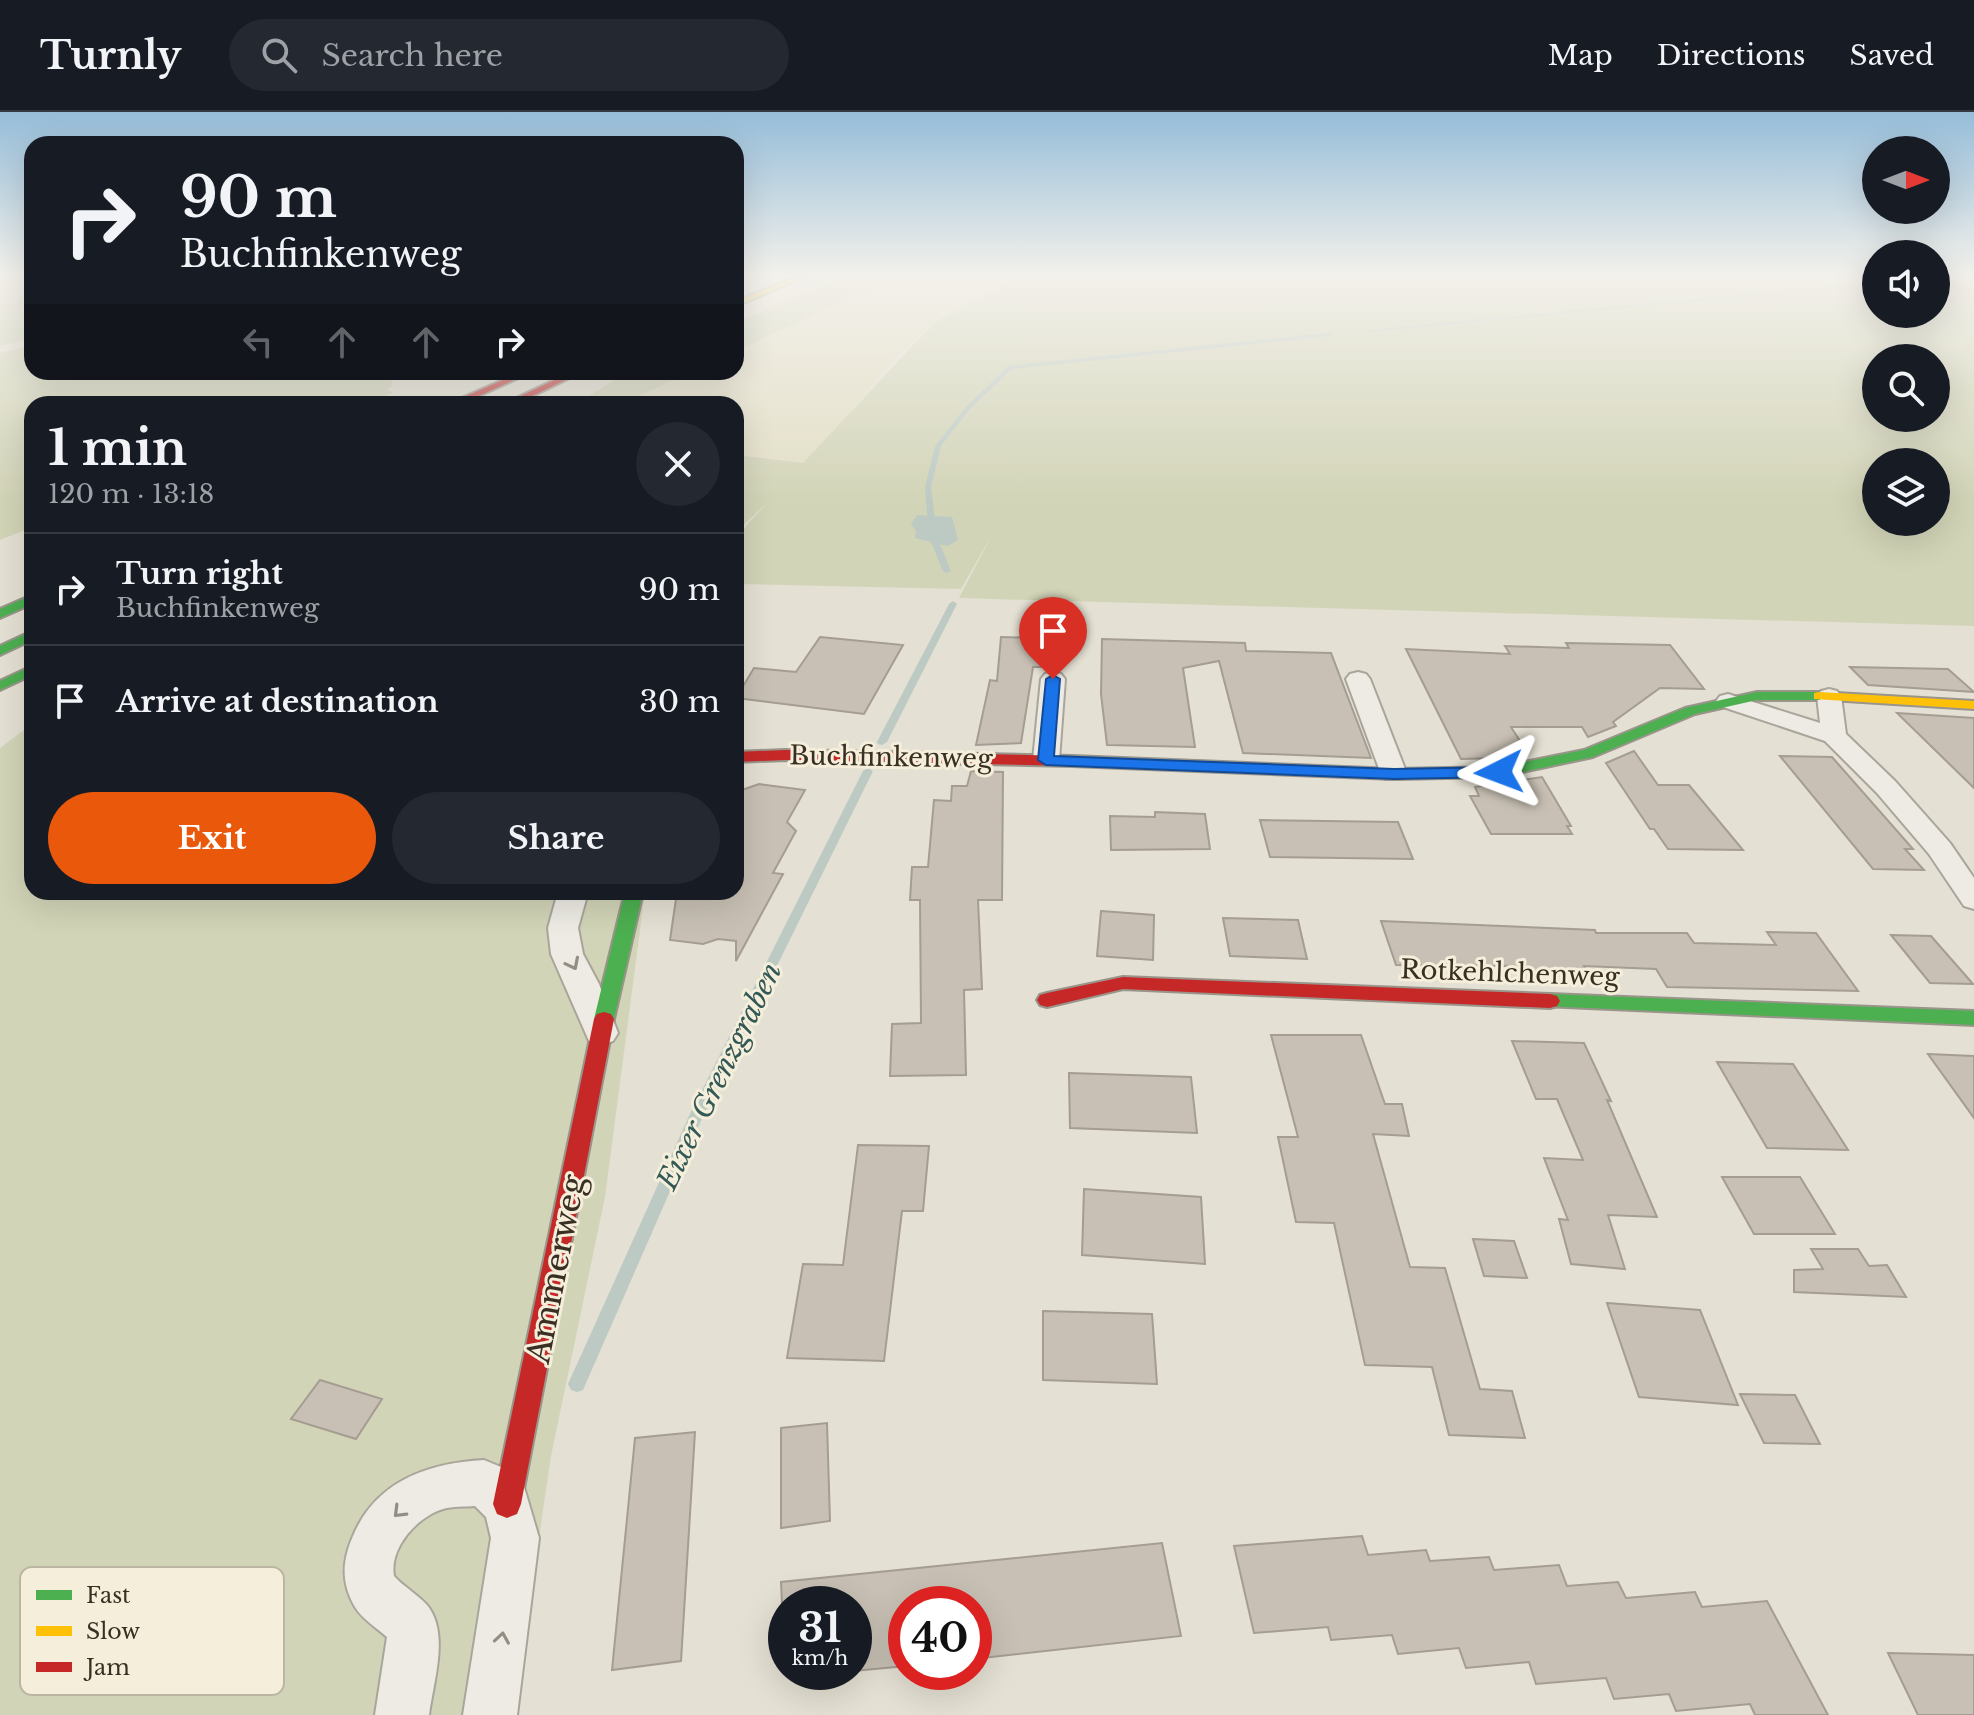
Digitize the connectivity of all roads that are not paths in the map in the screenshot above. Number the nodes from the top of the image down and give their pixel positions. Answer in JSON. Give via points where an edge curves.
{"nodes":[{"id":1,"x":509,"y":380,"type":"edge"},
{"id":2,"x":563,"y":380,"type":"edge"},
{"id":3,"x":568,"y":380,"type":"edge"},
{"id":4,"x":472,"y":396,"type":"edge"},
{"id":5,"x":527,"y":396,"type":"edge"},
{"id":6,"x":544,"y":396,"type":"edge"},
{"id":7,"x":24,"y":584,"type":"edge"},
{"id":8,"x":0,"y":594,"type":"edge"},
{"id":9,"x":24,"y":603,"type":"edge"},
{"id":10,"x":0,"y":614,"type":"edge"},
{"id":11,"x":24,"y":639,"type":"edge"},
{"id":12,"x":0,"y":651,"type":"edge"},
{"id":13,"x":24,"y":674,"type":"edge"},
{"id":14,"x":1053,"y":679,"type":"dead end"},
{"id":15,"x":1358,"y":679,"type":"dead end"},
{"id":16,"x":0,"y":686,"type":"edge"},
{"id":17,"x":1829,"y":696,"type":"junction"},
{"id":18,"x":1728,"y":701,"type":"junction"},
{"id":19,"x":1974,"y":705,"type":"edge"},
{"id":20,"x":1834,"y":736,"type":"junction"},
{"id":21,"x":744,"y":757,"type":"edge"},
{"id":22,"x":1046,"y":760,"type":"junction"},
{"id":23,"x":1394,"y":774,"type":"junction"},
{"id":24,"x":571,"y":900,"type":"edge"},
{"id":25,"x":632,"y":900,"type":"edge"},
{"id":26,"x":1974,"y":900,"type":"edge"},
{"id":27,"x":1047,"y":1000,"type":"dead end"},
{"id":28,"x":1974,"y":1018,"type":"edge"},
{"id":29,"x":601,"y":1034,"type":"junction"},
{"id":30,"x":507,"y":1504,"type":"junction"},
{"id":31,"x":402,"y":1715,"type":"edge"},
{"id":32,"x":490,"y":1715,"type":"edge"}],
"edges":[{"from":1,"to":4,"type":"main road"},
{"from":2,"to":5,"type":"main road"},
{"from":3,"to":6,"type":"main road"},
{"from":7,"to":8,"type":"main road"},
{"from":9,"to":10,"type":"main road"},
{"from":11,"to":12,"type":"main road"},
{"from":13,"to":16,"type":"main road"},
{"from":14,"to":22,"type":"street"},
{"from":15,"to":23,"type":"street"},
{"from":17,"to":18,"type":"main road","name":"Buchfinkenweg"},
{"from":17,"to":19,"type":"main road","name":"Buchfinkenweg"},
{"from":17,"to":20,"type":"street"},
{"from":18,"to":20,"type":"street"},
{"from":18,"to":23,"type":"main road","name":"Buchfinkenweg","via":[[1690,711],[1588,754],[1546,764],[1499,772]]},
{"from":20,"to":26,"type":"street","via":[[1940,849]]},
{"from":21,"to":22,"type":"main road","name":"Buchfinkenweg"},
{"from":22,"to":23,"type":"main road","name":"Buchfinkenweg"},
{"from":24,"to":29,"type":"street","one_way":true,"via":[[563,928],[567,954]]},
{"from":25,"to":29,"type":"main road","name":"Ammerweg"},
{"from":27,"to":28,"type":"main road","name":"Rotkehlchenweg","via":[[1123,983]]},
{"from":29,"to":30,"type":"main road","name":"Ammerweg"},
{"from":30,"to":31,"type":"street","one_way":true,"via":[[484,1483],[443,1486],[419,1494],[381,1533],[367,1562],[370,1585],[412,1627]]},
{"from":32,"to":30,"type":"street","name":"Ammerweg","one_way":true,"via":[[515,1538]]}]}
